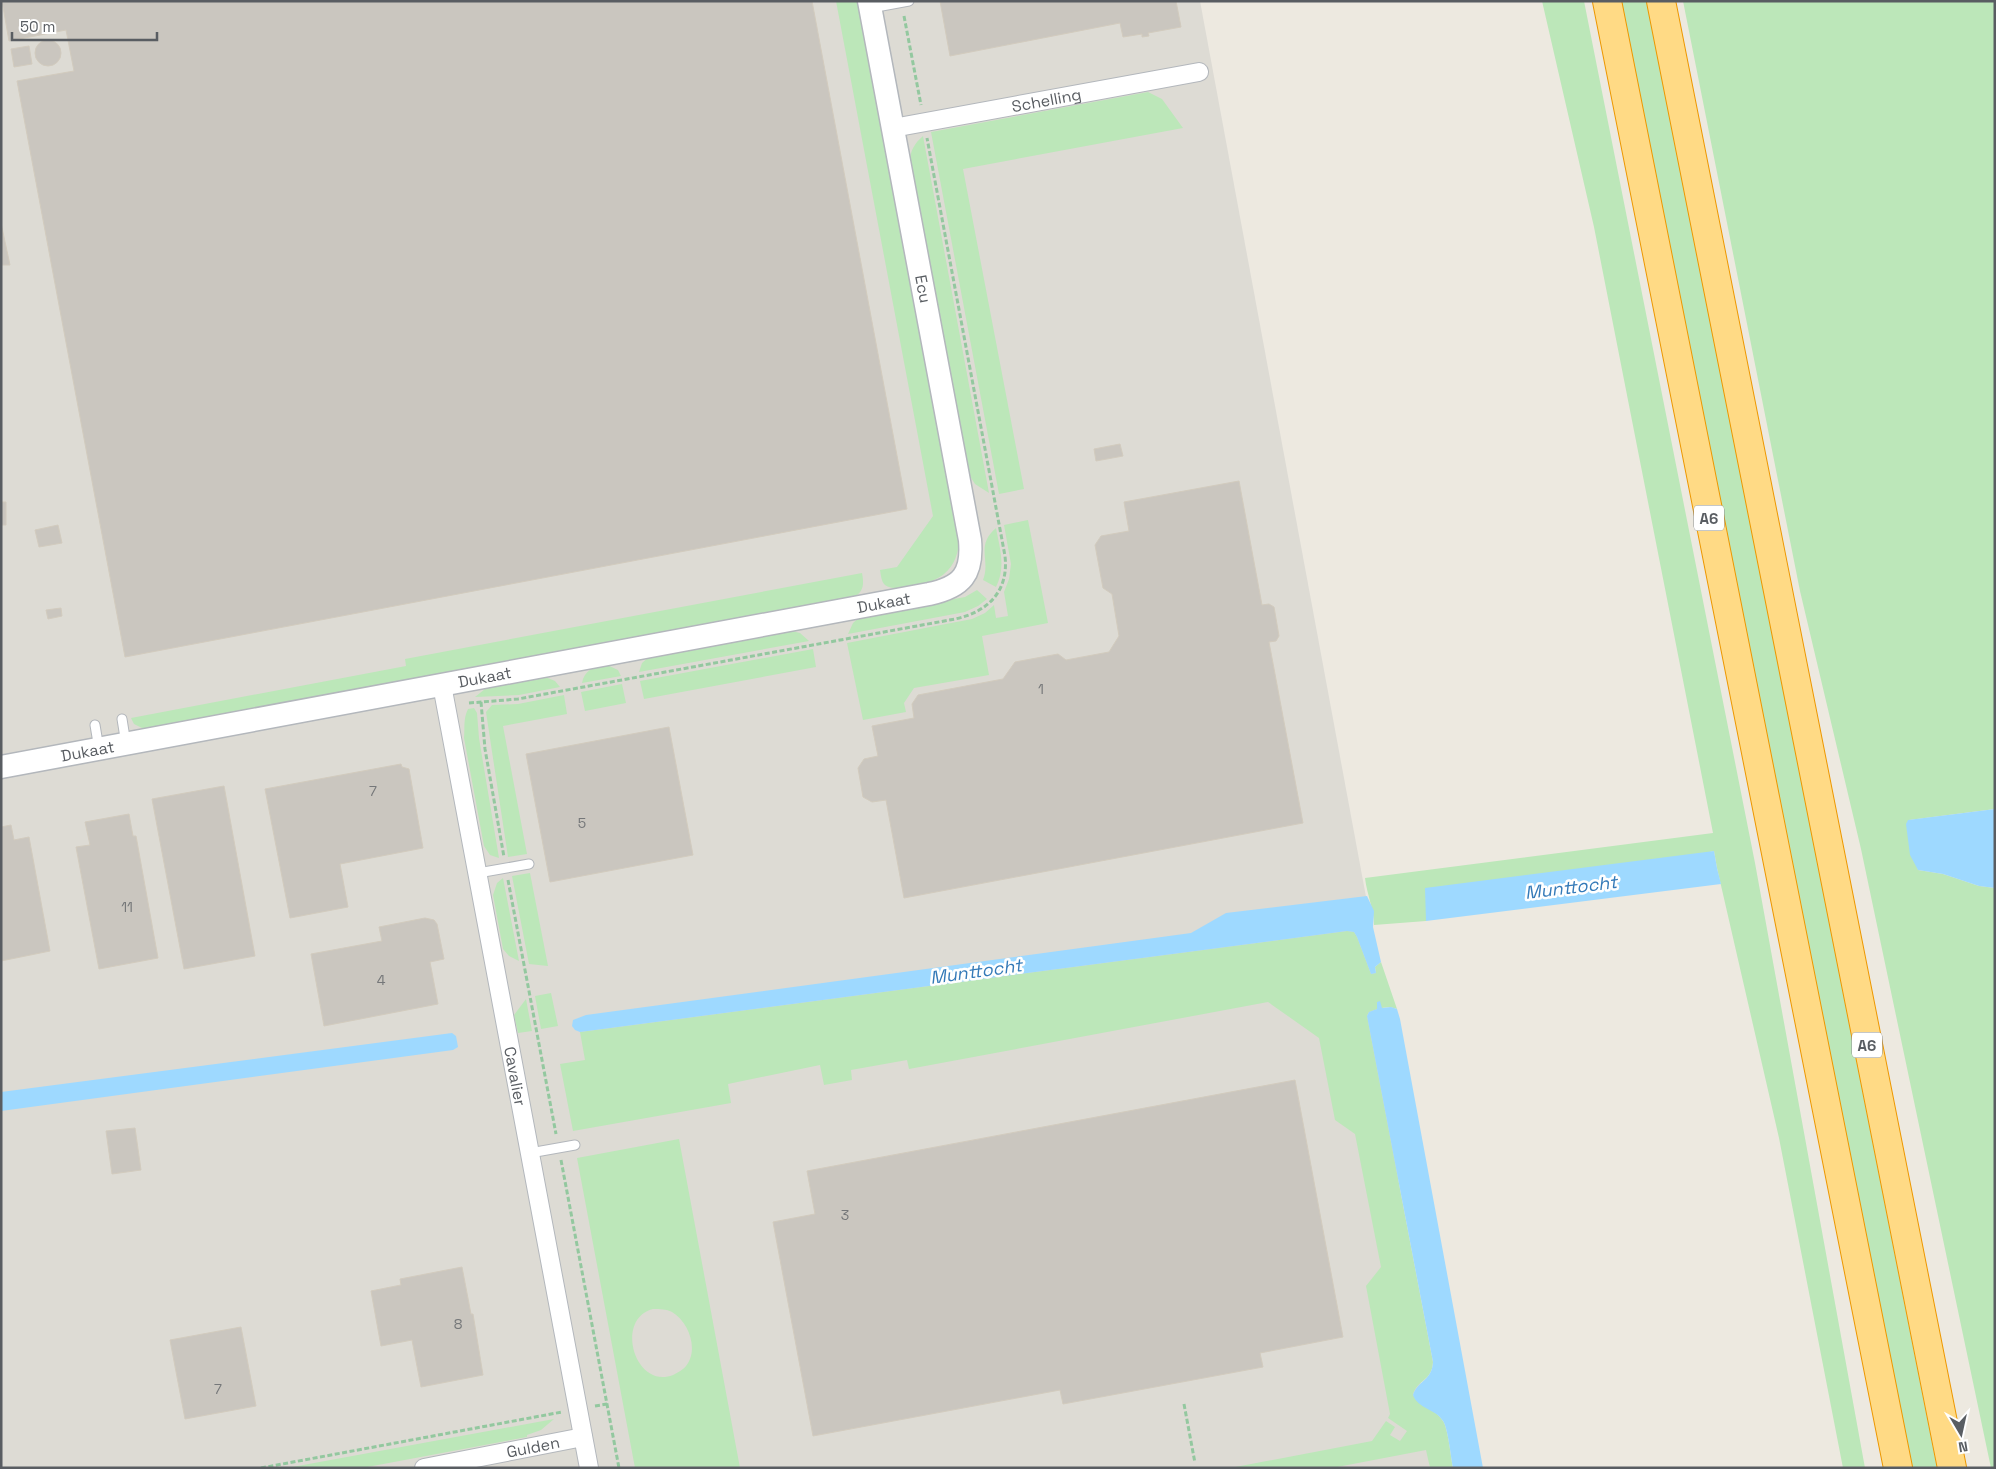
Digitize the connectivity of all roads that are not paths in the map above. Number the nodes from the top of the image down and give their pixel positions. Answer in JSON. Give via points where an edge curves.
{"nodes":[{"id":1,"x":1607,"y":1,"type":"edge"},
{"id":2,"x":1661,"y":1,"type":"edge"},
{"id":3,"x":905,"y":2,"type":"edge"},
{"id":4,"x":870,"y":5,"type":"edge"},
{"id":5,"x":1199,"y":72,"type":"dead end"},
{"id":6,"x":893,"y":128,"type":"junction"},
{"id":7,"x":965,"y":576,"type":"joint"},
{"id":8,"x":442,"y":685,"type":"junction"},
{"id":9,"x":122,"y":719,"type":"dead end"},
{"id":10,"x":95,"y":725,"type":"dead end"},
{"id":11,"x":126,"y":744,"type":"junction"},
{"id":12,"x":99,"y":749,"type":"junction"},
{"id":13,"x":1,"y":768,"type":"edge"},
{"id":14,"x":529,"y":864,"type":"dead end"},
{"id":15,"x":478,"y":873,"type":"junction"},
{"id":16,"x":575,"y":1145,"type":"dead end"},
{"id":17,"x":530,"y":1153,"type":"junction"},
{"id":18,"x":583,"y":1437,"type":"junction"},
{"id":19,"x":424,"y":1468,"type":"edge"},
{"id":20,"x":589,"y":1468,"type":"edge"},
{"id":21,"x":1898,"y":1468,"type":"edge"},
{"id":22,"x":1952,"y":1468,"type":"edge"}],
"edges":[{"from":1,"to":21,"type":"highway","number":"A6"},
{"from":2,"to":22,"type":"highway","number":"A6"},
{"from":3,"to":4,"type":"lane"},
{"from":4,"to":6,"type":"street","name":"Ecu"},
{"from":5,"to":6,"type":"street","name":"Schelling"},
{"from":6,"to":7,"type":"street","name":"Ecu","via":[[970,540],[971,554]]},
{"from":7,"to":8,"type":"street","name":"Dukaat","via":[[954,586],[929,594]]},
{"from":8,"to":11,"type":"street","name":"Dukaat"},
{"from":8,"to":15,"type":"street","name":"Cavalier"},
{"from":9,"to":11,"type":"lane"},
{"from":10,"to":12,"type":"lane"},
{"from":11,"to":12,"type":"street","name":"Dukaat"},
{"from":12,"to":13,"type":"street","name":"Dukaat"},
{"from":14,"to":15,"type":"lane"},
{"from":15,"to":17,"type":"street","name":"Cavalier"},
{"from":16,"to":17,"type":"lane"},
{"from":17,"to":18,"type":"street","name":"Cavalier"},
{"from":18,"to":19,"type":"street","name":"Gulden"},
{"from":18,"to":20,"type":"street","name":"Cavalier"}]}
